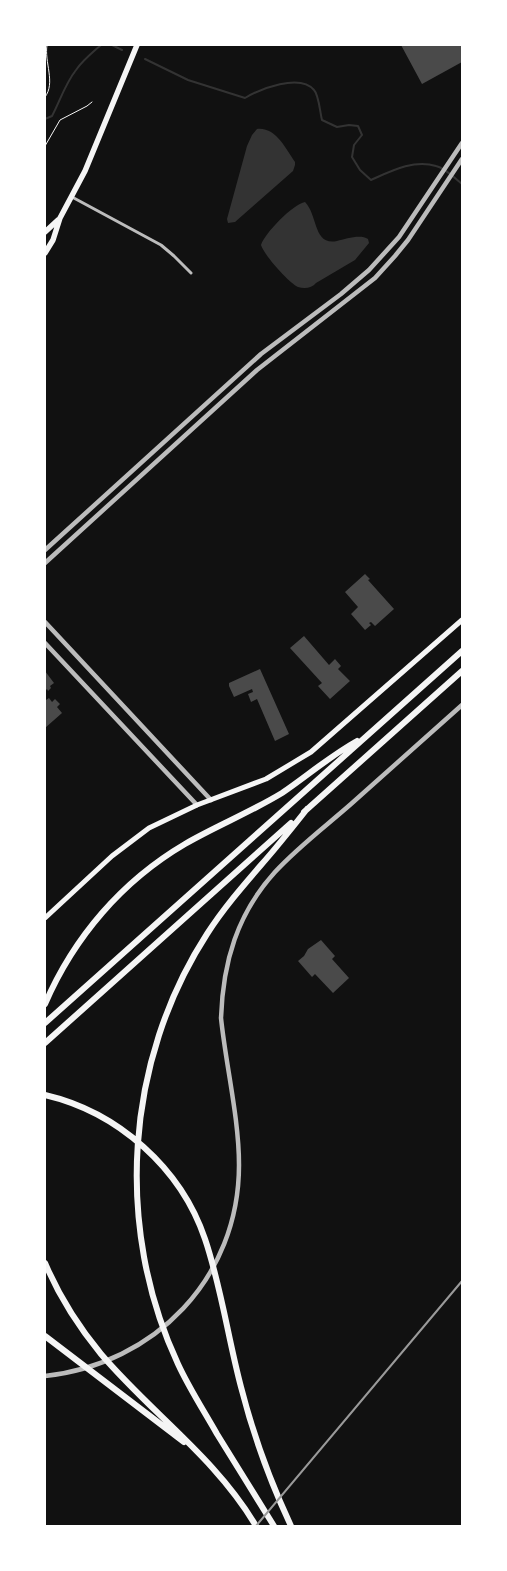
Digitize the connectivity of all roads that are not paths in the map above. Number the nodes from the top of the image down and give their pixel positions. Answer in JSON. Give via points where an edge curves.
{"nodes":[{"id":1,"x":136,"y":46,"type":"edge"},
{"id":2,"x":462,"y":144,"type":"edge"},
{"id":3,"x":461,"y":161,"type":"edge"},
{"id":4,"x":71,"y":197,"type":"junction"},
{"id":5,"x":60,"y":218,"type":"junction"},
{"id":6,"x":45,"y":232,"type":"edge"},
{"id":7,"x":45,"y":253,"type":"edge"},
{"id":8,"x":191,"y":273,"type":"dead end"},
{"id":9,"x":45,"y":550,"type":"edge"},
{"id":10,"x":45,"y":563,"type":"edge"},
{"id":11,"x":462,"y":620,"type":"edge"},
{"id":12,"x":45,"y":622,"type":"edge"},
{"id":13,"x":45,"y":643,"type":"edge"},
{"id":14,"x":462,"y":651,"type":"edge"},
{"id":15,"x":462,"y":671,"type":"edge"},
{"id":16,"x":462,"y":706,"type":"edge"},
{"id":17,"x":366,"y":736,"type":"junction"},
{"id":18,"x":211,"y":800,"type":"junction"},
{"id":19,"x":197,"y":806,"type":"junction"},
{"id":20,"x":307,"y":809,"type":"junction"},
{"id":21,"x":45,"y":918,"type":"edge"},
{"id":22,"x":45,"y":1004,"type":"edge"},
{"id":23,"x":45,"y":1023,"type":"edge"},
{"id":24,"x":45,"y":1043,"type":"edge"},
{"id":25,"x":45,"y":1095,"type":"edge"},
{"id":26,"x":45,"y":1263,"type":"edge"},
{"id":27,"x":45,"y":1336,"type":"edge"},
{"id":28,"x":45,"y":1376,"type":"edge"},
{"id":29,"x":199,"y":1453,"type":"junction"},
{"id":30,"x":256,"y":1526,"type":"edge"},
{"id":31,"x":274,"y":1526,"type":"edge"},
{"id":32,"x":291,"y":1526,"type":"edge"}],
"edges":[{"from":1,"to":4,"type":"main road","via":[[85,171]]},
{"from":2,"to":9,"type":"street","via":[[399,237],[369,270],[261,354]]},
{"from":3,"to":10,"type":"street","via":[[408,240],[375,278],[262,366]]},
{"from":4,"to":5,"type":"main road"},
{"from":4,"to":8,"type":"street","via":[[161,245]]},
{"from":5,"to":6,"type":"main road"},
{"from":5,"to":7,"type":"main road"},
{"from":11,"to":18,"type":"main road","via":[[311,752],[266,778]]},
{"from":12,"to":18,"type":"street"},
{"from":13,"to":19,"type":"street"},
{"from":14,"to":17,"type":"highway"},
{"from":15,"to":20,"type":"highway"},
{"from":16,"to":28,"type":"street","via":[[289,858],[263,887],[245,915],[228,958],[221,1018],[239,1154],[238,1192],[227,1235],[205,1282],[182,1310],[133,1349],[77,1371]]},
{"from":17,"to":22,"type":"highway","via":[[336,753],[282,793],[184,845],[140,876],[90,927],[65,964]]},
{"from":17,"to":23,"type":"highway"},
{"from":18,"to":19,"type":"main road"},
{"from":19,"to":21,"type":"main road","via":[[149,828],[129,842]]},
{"from":20,"to":24,"type":"highway"},
{"from":20,"to":31,"type":"highway","via":[[228,904],[184,975],[152,1057],[142,1101],[136,1168],[144,1258],[169,1343],[188,1384]]},
{"from":25,"to":32,"type":"highway","via":[[77,1105],[115,1125],[146,1149],[168,1172],[193,1212],[205,1238],[241,1387],[264,1460]]},
{"from":26,"to":29,"type":"highway","via":[[64,1302],[88,1337]]},
{"from":27,"to":29,"type":"highway"},
{"from":29,"to":30,"type":"highway"}]}
